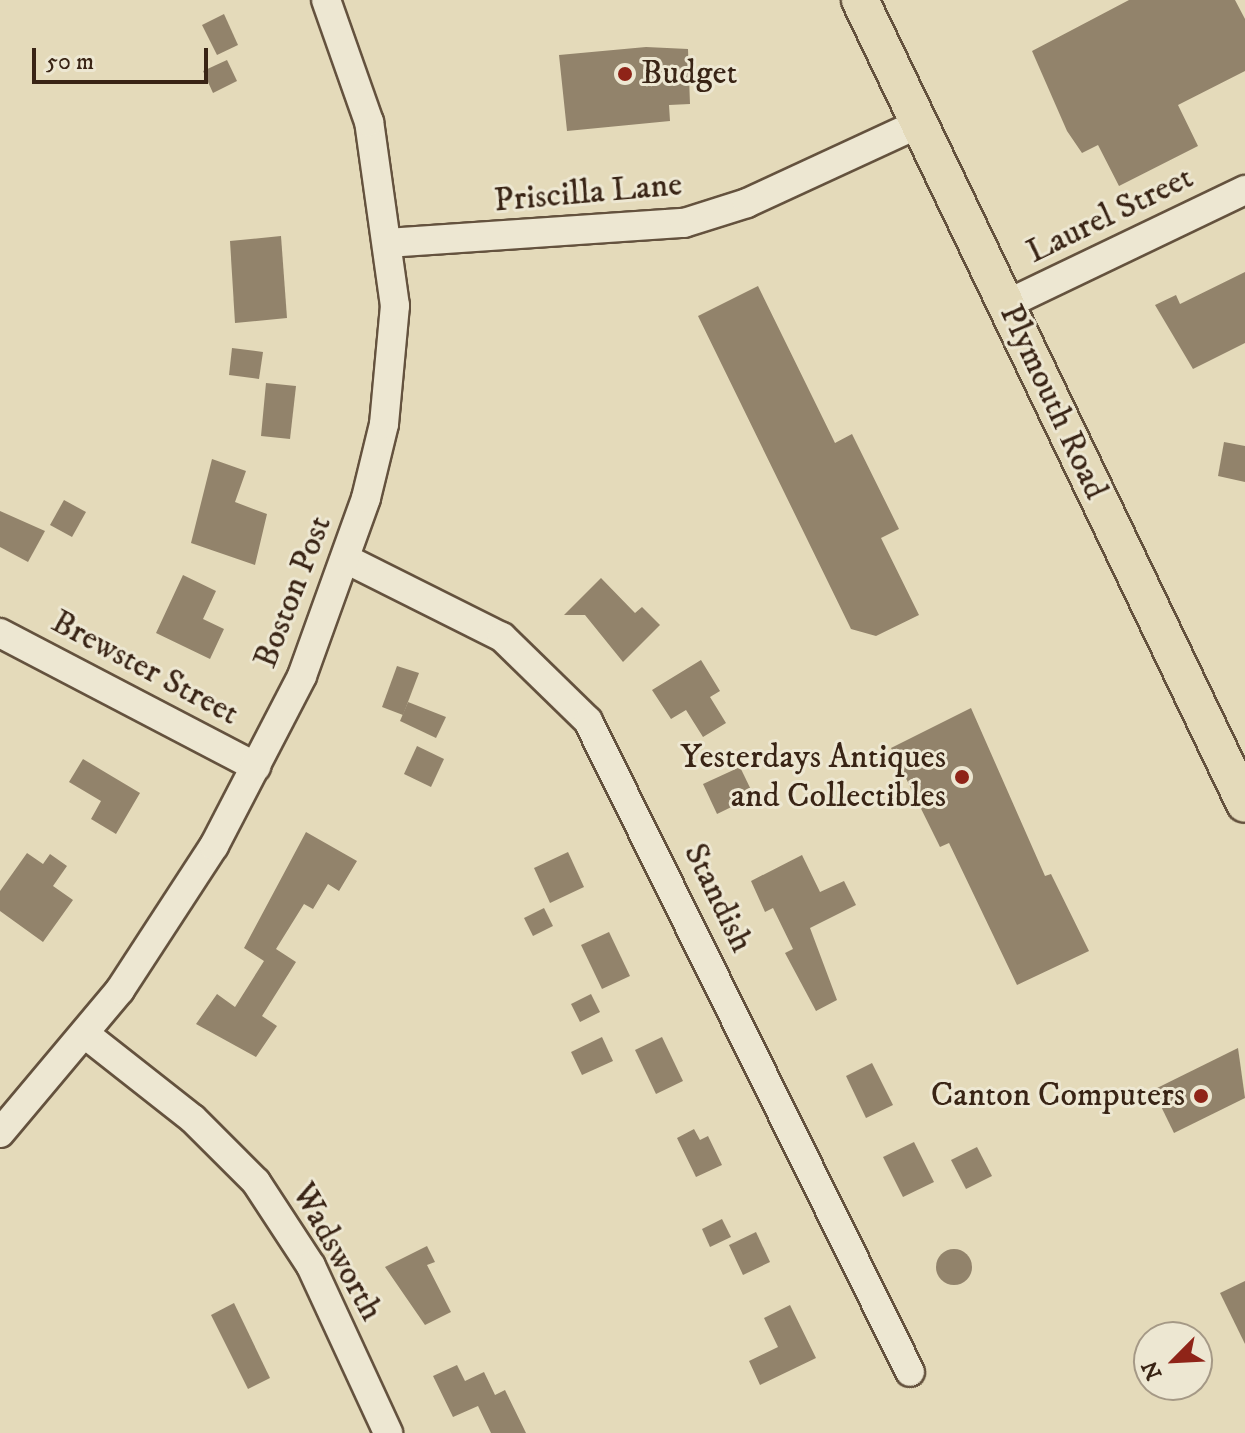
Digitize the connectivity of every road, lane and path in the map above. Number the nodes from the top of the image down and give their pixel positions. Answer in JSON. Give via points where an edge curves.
{"nodes":[{"id":1,"x":326,"y":0,"type":"edge"},
{"id":2,"x":860,"y":0,"type":"edge"},
{"id":3,"x":920,"y":123,"type":"junction"},
{"id":4,"x":1245,"y":190,"type":"edge"},
{"id":5,"x":387,"y":243,"type":"junction"},
{"id":6,"x":1007,"y":304,"type":"junction"},
{"id":7,"x":346,"y":559,"type":"junction"},
{"id":8,"x":0,"y":633,"type":"edge"},
{"id":9,"x":256,"y":767,"type":"junction"},
{"id":10,"x":1245,"y":804,"type":"edge"},
{"id":11,"x":85,"y":1034,"type":"junction"},
{"id":12,"x":0,"y":1133,"type":"edge"},
{"id":13,"x":910,"y":1372,"type":"dead end"},
{"id":14,"x":388,"y":1433,"type":"edge"}],
"edges":[{"from":1,"to":5,"type":"street","name":"Boston Post","via":[[362,91]]},
{"from":2,"to":3,"type":"main road","name":"Plymouth Road"},
{"from":3,"to":5,"type":"street","name":"Priscilla Lane","via":[[747,203],[684,223]]},
{"from":3,"to":6,"type":"main road","name":"Plymouth Road"},
{"from":4,"to":6,"type":"street","name":"Laurel Street"},
{"from":5,"to":7,"type":"street","name":"Boston Post","via":[[396,332],[384,424]]},
{"from":6,"to":10,"type":"main road","name":"Plymouth Road"},
{"from":7,"to":9,"type":"street","name":"Boston Post","via":[[302,676]]},
{"from":7,"to":13,"type":"street","name":"Standish","via":[[502,637],[588,721]]},
{"from":8,"to":9,"type":"street","name":"Brewster Street"},
{"from":9,"to":11,"type":"street","name":"Boston Post","via":[[155,941]]},
{"from":11,"to":12,"type":"street","name":"Boston Post"},
{"from":11,"to":14,"type":"street","name":"Wadsworth","via":[[201,1127],[256,1182],[311,1266]]}]}
